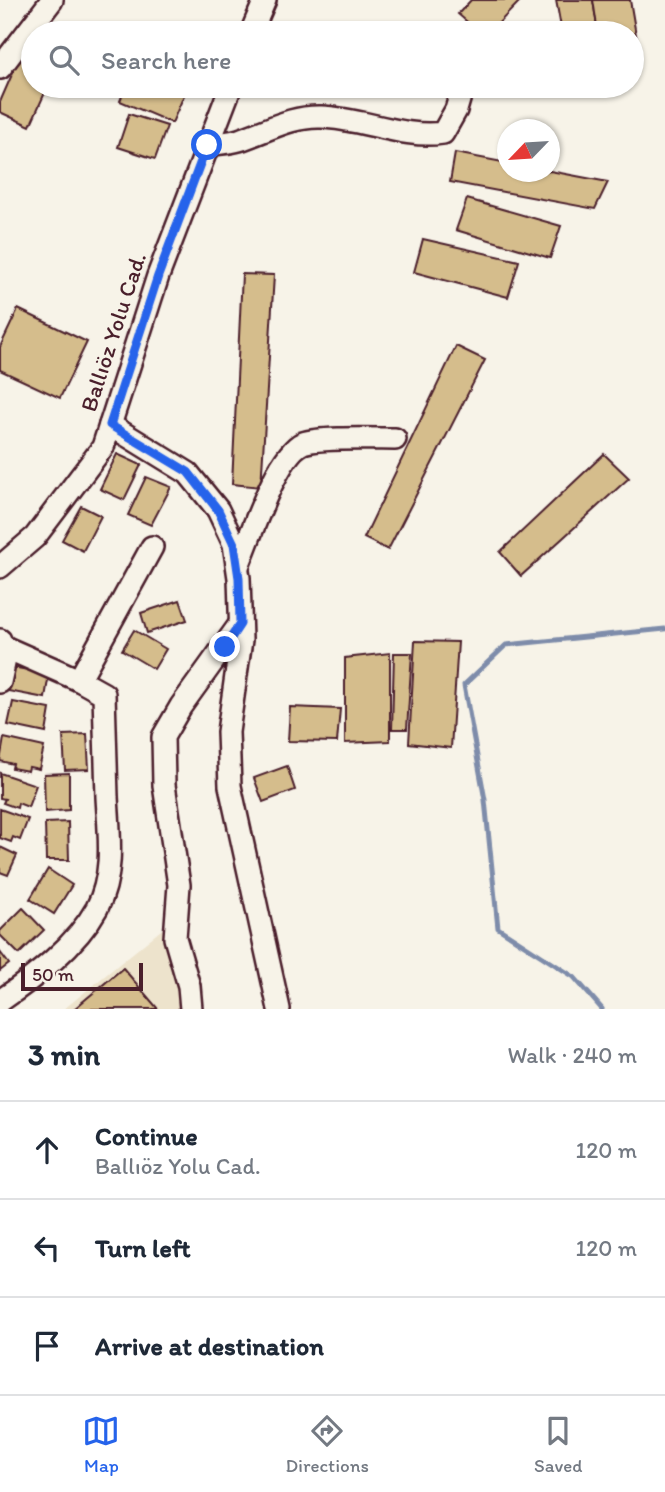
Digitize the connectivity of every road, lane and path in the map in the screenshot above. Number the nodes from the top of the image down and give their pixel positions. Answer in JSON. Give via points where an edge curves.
{"nodes":[{"id":1,"x":52,"y":0,"type":"edge"},
{"id":2,"x":264,"y":0,"type":"edge"},
{"id":3,"x":36,"y":21,"type":"edge"},
{"id":4,"x":256,"y":21,"type":"edge"},
{"id":5,"x":21,"y":41,"type":"edge"},
{"id":6,"x":0,"y":68,"type":"edge"},
{"id":7,"x":226,"y":98,"type":"edge"},
{"id":8,"x":460,"y":98,"type":"edge"},
{"id":9,"x":207,"y":145,"type":"junction"},
{"id":10,"x":110,"y":425,"type":"junction"},
{"id":11,"x":395,"y":439,"type":"dead end"},
{"id":12,"x":152,"y":547,"type":"dead end"},
{"id":13,"x":0,"y":567,"type":"edge"},
{"id":14,"x":237,"y":568,"type":"junction"},
{"id":15,"x":240,"y":624,"type":"junction"},
{"id":16,"x":1,"y":643,"type":"edge"},
{"id":17,"x":79,"y":680,"type":"junction"},
{"id":18,"x":0,"y":682,"type":"edge"},
{"id":19,"x":0,"y":1001,"type":"edge"},
{"id":20,"x":191,"y":1009,"type":"edge"},
{"id":21,"x":279,"y":1009,"type":"edge"}],
"edges":[{"from":1,"to":3,"type":"street"},
{"from":2,"to":4,"type":"street"},
{"from":5,"to":6,"type":"street"},
{"from":7,"to":9,"type":"street","name":"Ballıöz Yolu Cad."},
{"from":8,"to":9,"type":"street","via":[[443,133],[425,136],[322,117],[276,124],[235,141]]},
{"from":9,"to":10,"type":"street","name":"Ballıöz Yolu Cad."},
{"from":10,"to":13,"type":"street","name":"Ballıöz Yolu Cad.","via":[[103,447],[35,537]]},
{"from":10,"to":14,"type":"street","via":[[188,472],[218,510],[234,544]]},
{"from":11,"to":14,"type":"street","via":[[302,443],[276,475]]},
{"from":12,"to":17,"type":"street"},
{"from":14,"to":15,"type":"street"},
{"from":15,"to":20,"type":"street","via":[[163,737],[164,785],[179,885],[176,938]]},
{"from":15,"to":21,"type":"street","via":[[228,732],[230,786]]},
{"from":16,"to":17,"type":"street"},
{"from":16,"to":18,"type":"street","via":[[5,659]]},
{"from":17,"to":19,"type":"street","via":[[104,694],[111,858],[106,886],[96,909],[69,942],[35,976]]}]}
